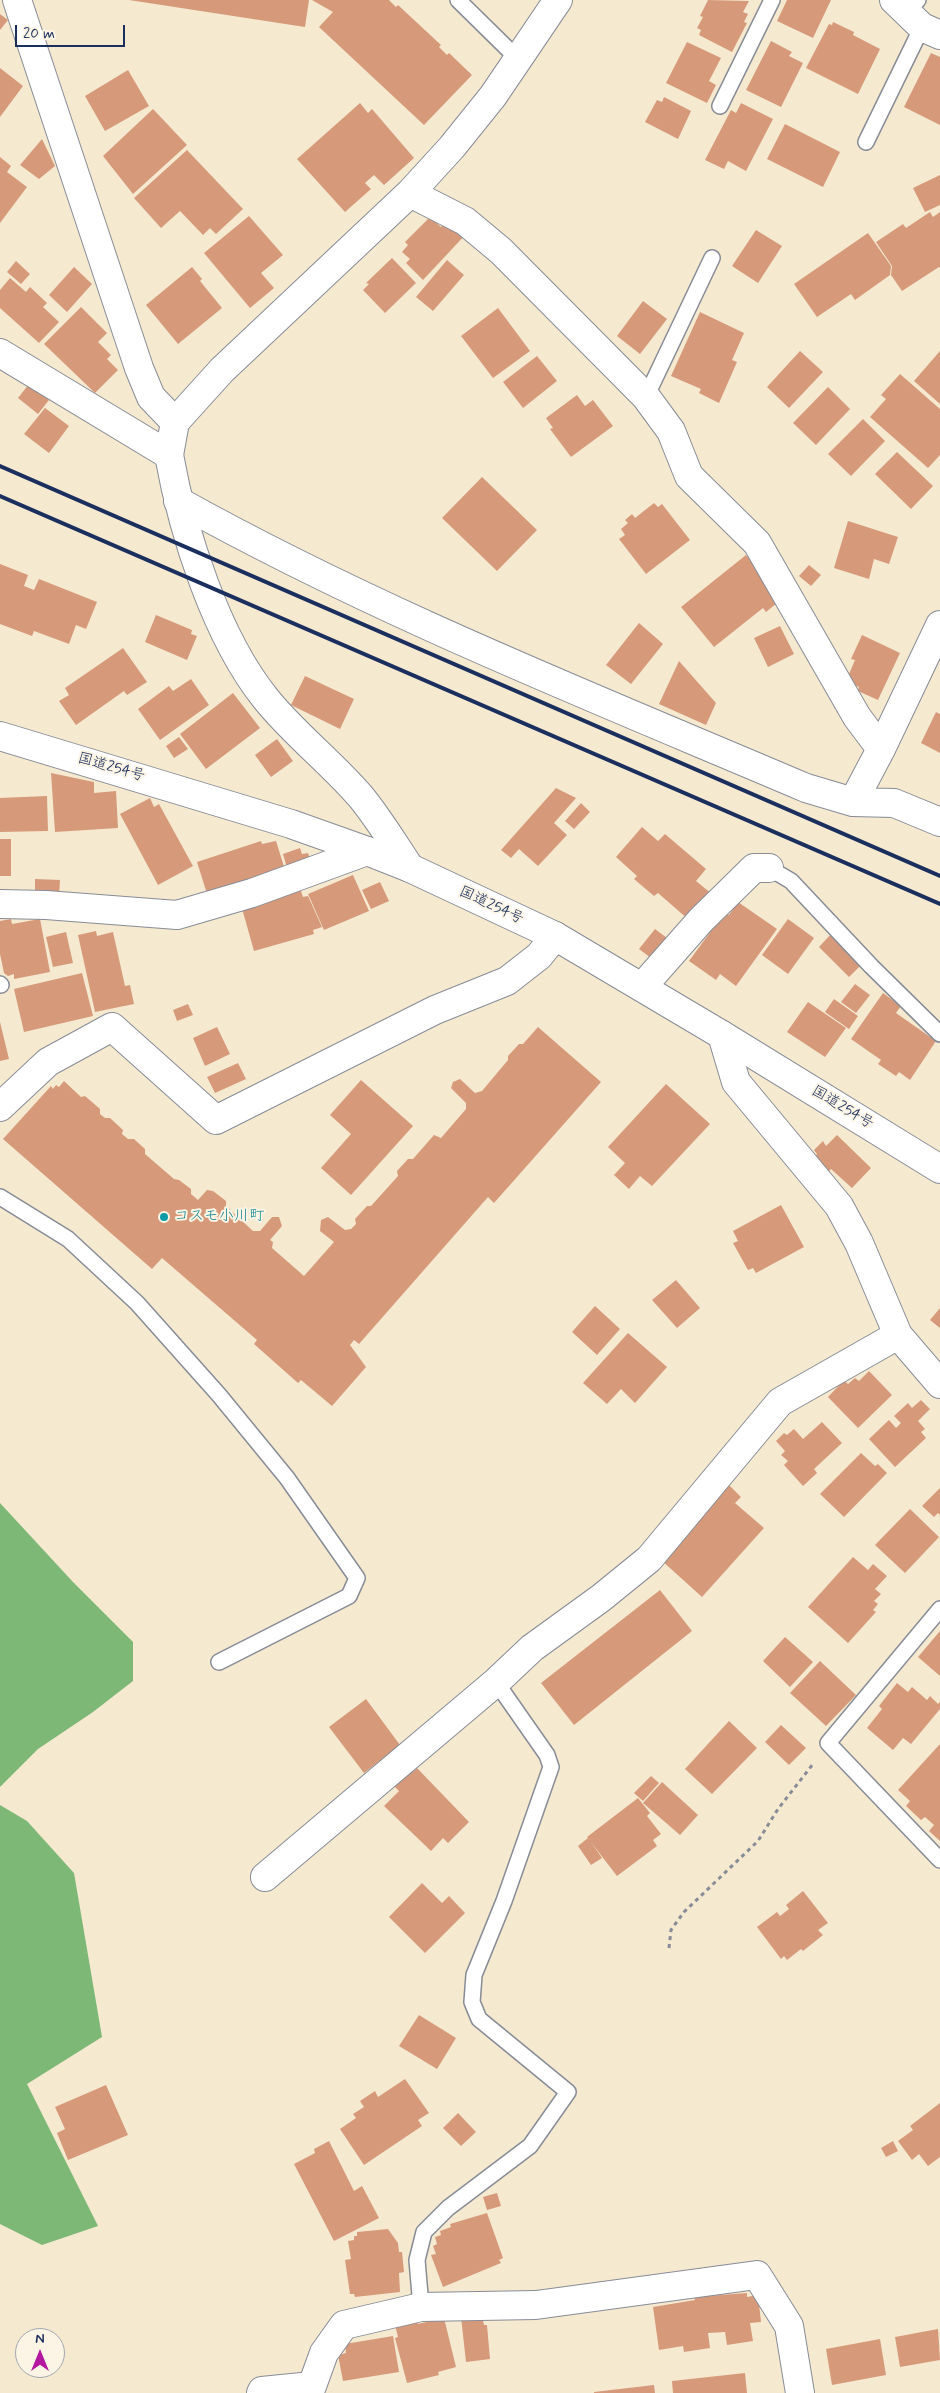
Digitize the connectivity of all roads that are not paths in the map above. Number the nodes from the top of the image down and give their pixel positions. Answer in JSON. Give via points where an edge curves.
{"nodes":[{"id":1,"x":16,"y":0,"type":"edge"},
{"id":2,"x":458,"y":0,"type":"edge"},
{"id":3,"x":558,"y":0,"type":"edge"},
{"id":4,"x":772,"y":0,"type":"edge"},
{"id":5,"x":916,"y":15,"type":"edge"},
{"id":6,"x":519,"y":60,"type":"junction"},
{"id":7,"x":720,"y":106,"type":"dead end"},
{"id":8,"x":866,"y":142,"type":"dead end"},
{"id":9,"x":410,"y":193,"type":"junction"},
{"id":10,"x":712,"y":258,"type":"dead end"},
{"id":11,"x":0,"y":353,"type":"edge"},
{"id":12,"x":646,"y":396,"type":"junction"},
{"id":13,"x":175,"y":422,"type":"junction"},
{"id":14,"x":169,"y":455,"type":"junction"},
{"id":15,"x":178,"y":501,"type":"junction"},
{"id":16,"x":940,"y":625,"type":"edge"},
{"id":17,"x":0,"y":736,"type":"edge"},
{"id":18,"x":881,"y":749,"type":"junction"},
{"id":19,"x":853,"y":802,"type":"junction"},
{"id":20,"x":940,"y":822,"type":"edge"},
{"id":21,"x":367,"y":851,"type":"junction"},
{"id":22,"x":410,"y":868,"type":"junction"},
{"id":23,"x":769,"y":868,"type":"joint"},
{"id":24,"x":0,"y":904,"type":"edge"},
{"id":25,"x":555,"y":936,"type":"junction"},
{"id":26,"x":642,"y":987,"type":"junction"},
{"id":27,"x":940,"y":1034,"type":"edge"},
{"id":28,"x":722,"y":1035,"type":"junction"},
{"id":29,"x":0,"y":1107,"type":"edge"},
{"id":30,"x":940,"y":1168,"type":"edge"},
{"id":31,"x":0,"y":1197,"type":"edge"},
{"id":32,"x":898,"y":1335,"type":"junction"},
{"id":33,"x":940,"y":1384,"type":"edge"},
{"id":34,"x":940,"y":1609,"type":"edge"},
{"id":35,"x":219,"y":1662,"type":"dead end"},
{"id":36,"x":496,"y":1682,"type":"junction"},
{"id":37,"x":940,"y":1860,"type":"edge"},
{"id":38,"x":265,"y":1877,"type":"dead end"},
{"id":39,"x":421,"y":2307,"type":"junction"},
{"id":40,"x":261,"y":2393,"type":"edge"},
{"id":41,"x":800,"y":2393,"type":"edge"}],
"edges":[{"from":1,"to":13,"type":"main road","via":[[139,368],[151,396]]},
{"from":2,"to":6,"type":"lane"},
{"from":3,"to":6,"type":"main road"},
{"from":4,"to":7,"type":"lane"},
{"from":5,"to":8,"type":"lane"},
{"from":6,"to":9,"type":"main road","via":[[494,96]]},
{"from":9,"to":12,"type":"main road","via":[[465,221],[501,251]]},
{"from":9,"to":13,"type":"main road","via":[[222,370]]},
{"from":10,"to":12,"type":"lane"},
{"from":11,"to":14,"type":"main road"},
{"from":12,"to":18,"type":"main road","via":[[671,431],[689,476],[757,543],[857,717]]},
{"from":13,"to":14,"type":"main road"},
{"from":14,"to":15,"type":"main road"},
{"from":15,"to":19,"type":"main road","via":[[332,581],[505,659],[806,788]]},
{"from":15,"to":22,"type":"main road","via":[[206,585],[230,642],[249,676],[272,706],[360,796]]},
{"from":16,"to":18,"type":"main road"},
{"from":17,"to":21,"type":"main road","name":"国道254号","via":[[165,784]]},
{"from":18,"to":19,"type":"main road"},
{"from":19,"to":20,"type":"main road","via":[[894,803]]},
{"from":21,"to":22,"type":"main road","name":"国道254号"},
{"from":21,"to":24,"type":"main road","via":[[252,893],[177,915]]},
{"from":22,"to":25,"type":"main road","name":"国道254号"},
{"from":23,"to":26,"type":"main road","via":[[754,868],[701,920]]},
{"from":23,"to":27,"type":"lane","via":[[791,881],[870,966]]},
{"from":25,"to":26,"type":"main road","name":"国道254号"},
{"from":25,"to":29,"type":"main road","via":[[540,956],[507,981],[435,1010],[216,1120],[112,1027],[48,1062]]},
{"from":26,"to":28,"type":"main road","name":"国道254号"},
{"from":28,"to":30,"type":"main road","name":"国道254号"},
{"from":28,"to":32,"type":"main road","via":[[736,1082],[839,1206],[859,1243]]},
{"from":31,"to":35,"type":"lane","via":[[68,1239],[137,1303],[287,1478],[357,1578],[350,1596]]},
{"from":32,"to":33,"type":"main road"},
{"from":32,"to":36,"type":"main road","via":[[780,1402],[649,1559],[532,1648]]},
{"from":34,"to":37,"type":"lane","via":[[828,1743]]},
{"from":36,"to":38,"type":"main road"},
{"from":36,"to":39,"type":"lane","via":[[547,1755],[551,1767],[474,1975],[472,2002],[479,2019],[568,2092],[530,2146],[448,2208],[424,2232],[417,2260]]},
{"from":39,"to":40,"type":"main road","via":[[344,2325],[324,2353],[312,2386]]},
{"from":39,"to":41,"type":"main road","via":[[536,2305],[757,2275],[789,2326]]}]}
